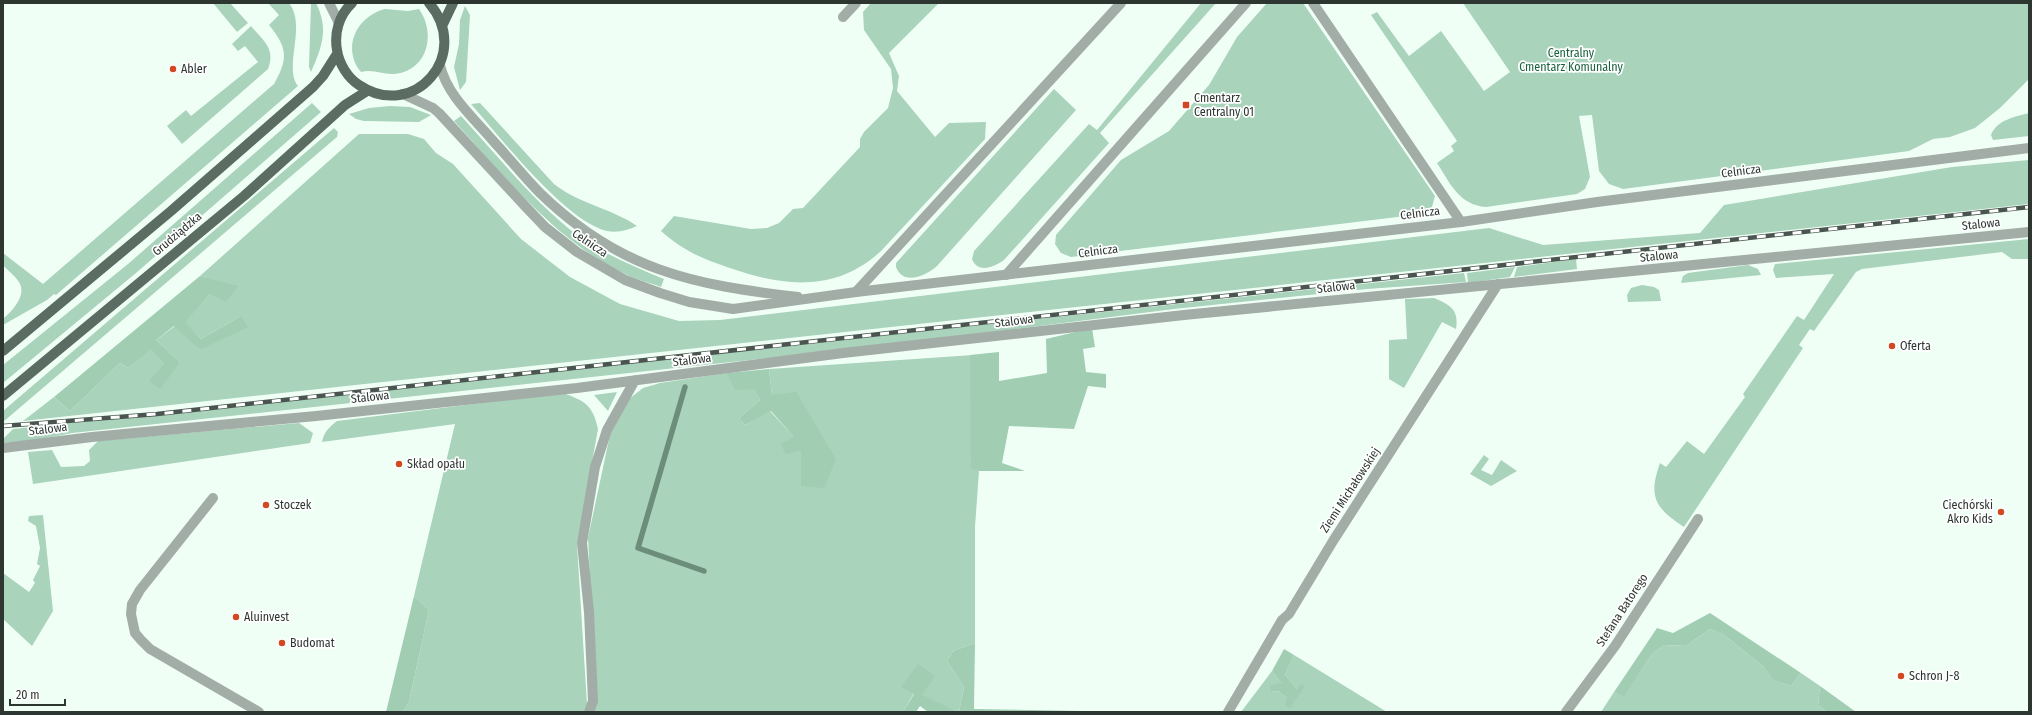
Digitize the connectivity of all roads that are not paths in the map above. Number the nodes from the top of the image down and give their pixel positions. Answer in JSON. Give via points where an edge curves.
{"nodes":[{"id":1,"x":329,"y":3,"type":"edge"},
{"id":2,"x":352,"y":3,"type":"edge"},
{"id":3,"x":430,"y":3,"type":"edge"},
{"id":4,"x":453,"y":3,"type":"edge"},
{"id":5,"x":856,"y":3,"type":"edge"},
{"id":6,"x":1121,"y":3,"type":"edge"},
{"id":7,"x":1246,"y":3,"type":"edge"},
{"id":8,"x":1312,"y":3,"type":"edge"},
{"id":9,"x":843,"y":17,"type":"dead end"},
{"id":10,"x":338,"y":23,"type":"junction"},
{"id":11,"x":443,"y":24,"type":"junction"},
{"id":12,"x":337,"y":54,"type":"junction"},
{"id":13,"x":440,"y":65,"type":"junction"},
{"id":14,"x":367,"y":91,"type":"junction"},
{"id":15,"x":403,"y":94,"type":"junction"},
{"id":16,"x":2029,"y":148,"type":"edge"},
{"id":17,"x":1461,"y":222,"type":"junction"},
{"id":18,"x":2029,"y":232,"type":"edge"},
{"id":19,"x":1006,"y":275,"type":"junction"},
{"id":20,"x":1498,"y":284,"type":"junction"},
{"id":21,"x":856,"y":292,"type":"junction"},
{"id":22,"x":812,"y":299,"type":"junction"},
{"id":23,"x":3,"y":351,"type":"edge"},
{"id":24,"x":635,"y":380,"type":"junction"},
{"id":25,"x":3,"y":396,"type":"edge"},
{"id":26,"x":3,"y":448,"type":"edge"},
{"id":27,"x":213,"y":498,"type":"dead end"},
{"id":28,"x":1698,"y":520,"type":"dead end"},
{"id":29,"x":259,"y":712,"type":"edge"},
{"id":30,"x":589,"y":712,"type":"edge"},
{"id":31,"x":1228,"y":712,"type":"edge"},
{"id":32,"x":1566,"y":712,"type":"edge"}],
"edges":[{"from":1,"to":10,"type":"street"},
{"from":2,"to":10,"type":"main road"},
{"from":3,"to":11,"type":"main road"},
{"from":4,"to":11,"type":"main road"},
{"from":5,"to":9,"type":"street"},
{"from":6,"to":21,"type":"street"},
{"from":7,"to":19,"type":"street"},
{"from":8,"to":17,"type":"street"},
{"from":10,"to":12,"type":"main road"},
{"from":11,"to":13,"type":"main road","via":[[444,52]]},
{"from":12,"to":14,"type":"main road","via":[[343,69],[354,82]]},
{"from":12,"to":23,"type":"main road","name":"Grudziądzka","via":[[313,87],[165,216]]},
{"from":13,"to":15,"type":"main road","via":[[423,85]]},
{"from":13,"to":22,"type":"street","name":"Celnicza","via":[[452,94],[539,192],[606,245],[668,273],[700,282],[747,292]]},
{"from":14,"to":15,"type":"main road","via":[[385,96]]},
{"from":14,"to":25,"type":"main road","name":"Grudziądzka","via":[[345,105],[244,196]]},
{"from":15,"to":22,"type":"street","name":"Celnicza","via":[[439,113],[545,226],[577,252],[625,280],[689,302],[733,309]]},
{"from":16,"to":17,"type":"street","name":"Celnicza","via":[[1597,202]]},
{"from":17,"to":19,"type":"street","name":"Celnicza"},
{"from":18,"to":20,"type":"street","name":"Stalowa"},
{"from":19,"to":21,"type":"street","name":"Celnicza"},
{"from":20,"to":24,"type":"street","name":"Stalowa","via":[[1184,315]]},
{"from":20,"to":31,"type":"street","name":"Ziemi Michałowskiej","via":[[1337,534],[1289,614],[1282,620]]},
{"from":21,"to":22,"type":"street","name":"Celnicza"},
{"from":24,"to":26,"type":"street","name":"Stalowa","via":[[324,415],[92,436]]},
{"from":24,"to":30,"type":"street","via":[[607,430],[596,467],[582,543],[589,612],[593,701]]},
{"from":27,"to":29,"type":"street","via":[[140,590],[132,604],[132,622],[135,633],[150,649]]},
{"from":28,"to":32,"type":"street","name":"Stefana Batorego","via":[[1615,646]]}]}
